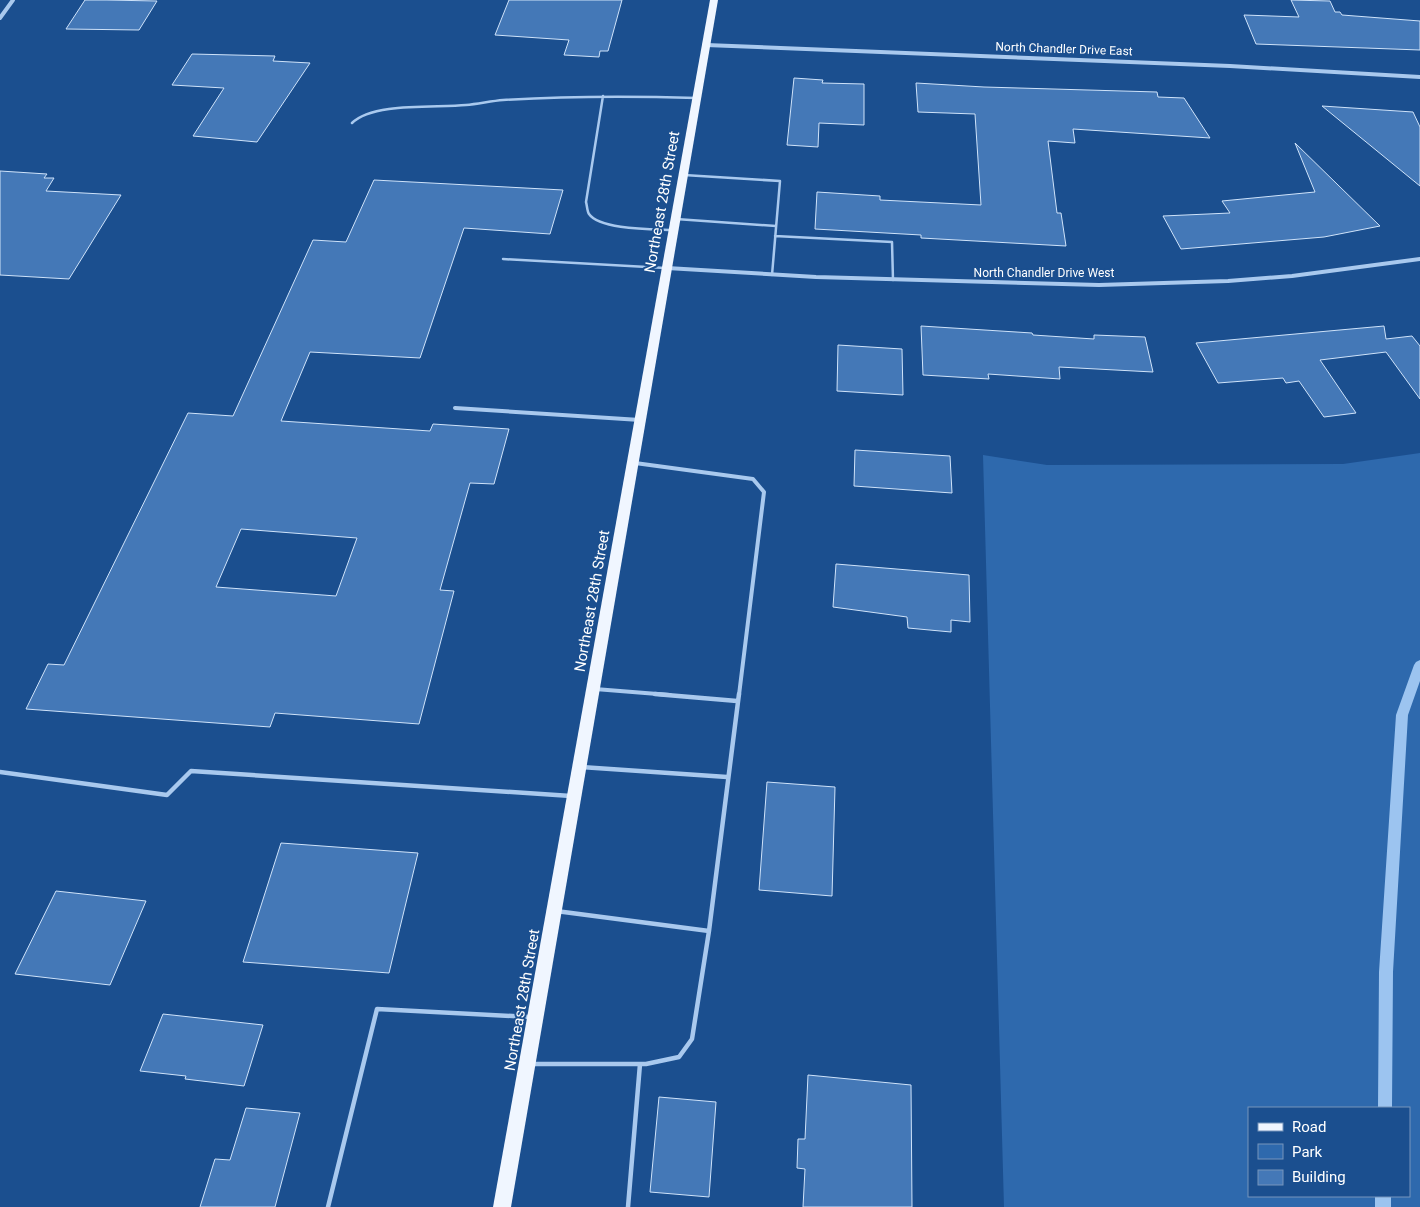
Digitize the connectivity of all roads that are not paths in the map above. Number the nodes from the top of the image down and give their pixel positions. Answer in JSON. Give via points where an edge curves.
{"nodes":[{"id":1,"x":13,"y":0,"type":"edge"},
{"id":2,"x":714,"y":0,"type":"edge"},
{"id":3,"x":0,"y":18,"type":"edge"},
{"id":4,"x":706,"y":45,"type":"junction"},
{"id":5,"x":1420,"y":77,"type":"edge"},
{"id":6,"x":603,"y":96,"type":"junction"},
{"id":7,"x":697,"y":98,"type":"junction"},
{"id":8,"x":352,"y":123,"type":"dead end"},
{"id":9,"x":684,"y":175,"type":"junction"},
{"id":10,"x":675,"y":224,"type":"junction"},
{"id":11,"x":776,"y":226,"type":"junction"},
{"id":12,"x":776,"y":236,"type":"junction"},
{"id":13,"x":503,"y":258,"type":"dead end"},
{"id":14,"x":1420,"y":259,"type":"edge"},
{"id":15,"x":667,"y":268,"type":"junction"},
{"id":16,"x":772,"y":275,"type":"junction"},
{"id":17,"x":893,"y":280,"type":"junction"},
{"id":18,"x":455,"y":408,"type":"dead end"},
{"id":19,"x":640,"y":420,"type":"junction"},
{"id":20,"x":633,"y":463,"type":"junction"},
{"id":21,"x":593,"y":689,"type":"junction"},
{"id":22,"x":737,"y":701,"type":"junction"},
{"id":23,"x":579,"y":767,"type":"junction"},
{"id":24,"x":0,"y":772,"type":"edge"},
{"id":25,"x":727,"y":777,"type":"junction"},
{"id":26,"x":574,"y":796,"type":"junction"},
{"id":27,"x":554,"y":911,"type":"junction"},
{"id":28,"x":709,"y":931,"type":"junction"},
{"id":29,"x":535,"y":1017,"type":"junction"},
{"id":30,"x":527,"y":1064,"type":"junction"},
{"id":31,"x":640,"y":1064,"type":"junction"},
{"id":32,"x":328,"y":1207,"type":"edge"},
{"id":33,"x":502,"y":1207,"type":"edge"},
{"id":34,"x":628,"y":1207,"type":"edge"}],
"edges":[{"from":1,"to":3,"type":"street"},
{"from":2,"to":4,"type":"main road","name":"Northeast 28th Street"},
{"from":4,"to":5,"type":"street","name":"North Chandler Drive East"},
{"from":4,"to":7,"type":"main road","name":"Northeast 28th Street"},
{"from":6,"to":7,"type":"lane"},
{"from":6,"to":8,"type":"lane","via":[[376,110]]},
{"from":6,"to":10,"type":"lane","via":[[586,202],[588,213],[597,221],[615,225]]},
{"from":7,"to":9,"type":"main road","name":"Northeast 28th Street"},
{"from":9,"to":10,"type":"main road","name":"Northeast 28th Street"},
{"from":9,"to":11,"type":"lane","via":[[780,181]]},
{"from":10,"to":11,"type":"lane"},
{"from":10,"to":15,"type":"main road","name":"Northeast 28th Street"},
{"from":11,"to":12,"type":"lane"},
{"from":12,"to":16,"type":"lane"},
{"from":12,"to":17,"type":"lane","via":[[892,242]]},
{"from":13,"to":15,"type":"lane"},
{"from":14,"to":17,"type":"street","name":"North Chandler Drive West","via":[[1368,269],[1250,281],[1022,285]]},
{"from":15,"to":16,"type":"street","name":"North Chandler Drive West"},
{"from":15,"to":19,"type":"main road","name":"Northeast 28th Street"},
{"from":16,"to":17,"type":"street","name":"North Chandler Drive West"},
{"from":18,"to":19,"type":"lane"},
{"from":19,"to":20,"type":"main road","name":"Northeast 28th Street"},
{"from":20,"to":21,"type":"main road","name":"Northeast 28th Street"},
{"from":20,"to":22,"type":"lane","via":[[753,479],[764,492]]},
{"from":21,"to":22,"type":"lane"},
{"from":21,"to":23,"type":"main road","name":"Northeast 28th Street"},
{"from":22,"to":25,"type":"lane"},
{"from":23,"to":25,"type":"lane"},
{"from":23,"to":26,"type":"main road","name":"Northeast 28th Street"},
{"from":24,"to":26,"type":"lane","via":[[167,795],[191,771]]},
{"from":25,"to":28,"type":"lane"},
{"from":26,"to":27,"type":"main road","name":"Northeast 28th Street"},
{"from":27,"to":28,"type":"lane"},
{"from":27,"to":29,"type":"main road","name":"Northeast 28th Street"},
{"from":28,"to":31,"type":"lane","via":[[692,1038],[679,1057]]},
{"from":29,"to":30,"type":"main road","name":"Northeast 28th Street"},
{"from":29,"to":32,"type":"lane","via":[[377,1009]]},
{"from":30,"to":31,"type":"lane"},
{"from":30,"to":33,"type":"main road","name":"Northeast 28th Street"},
{"from":31,"to":34,"type":"lane"}]}
